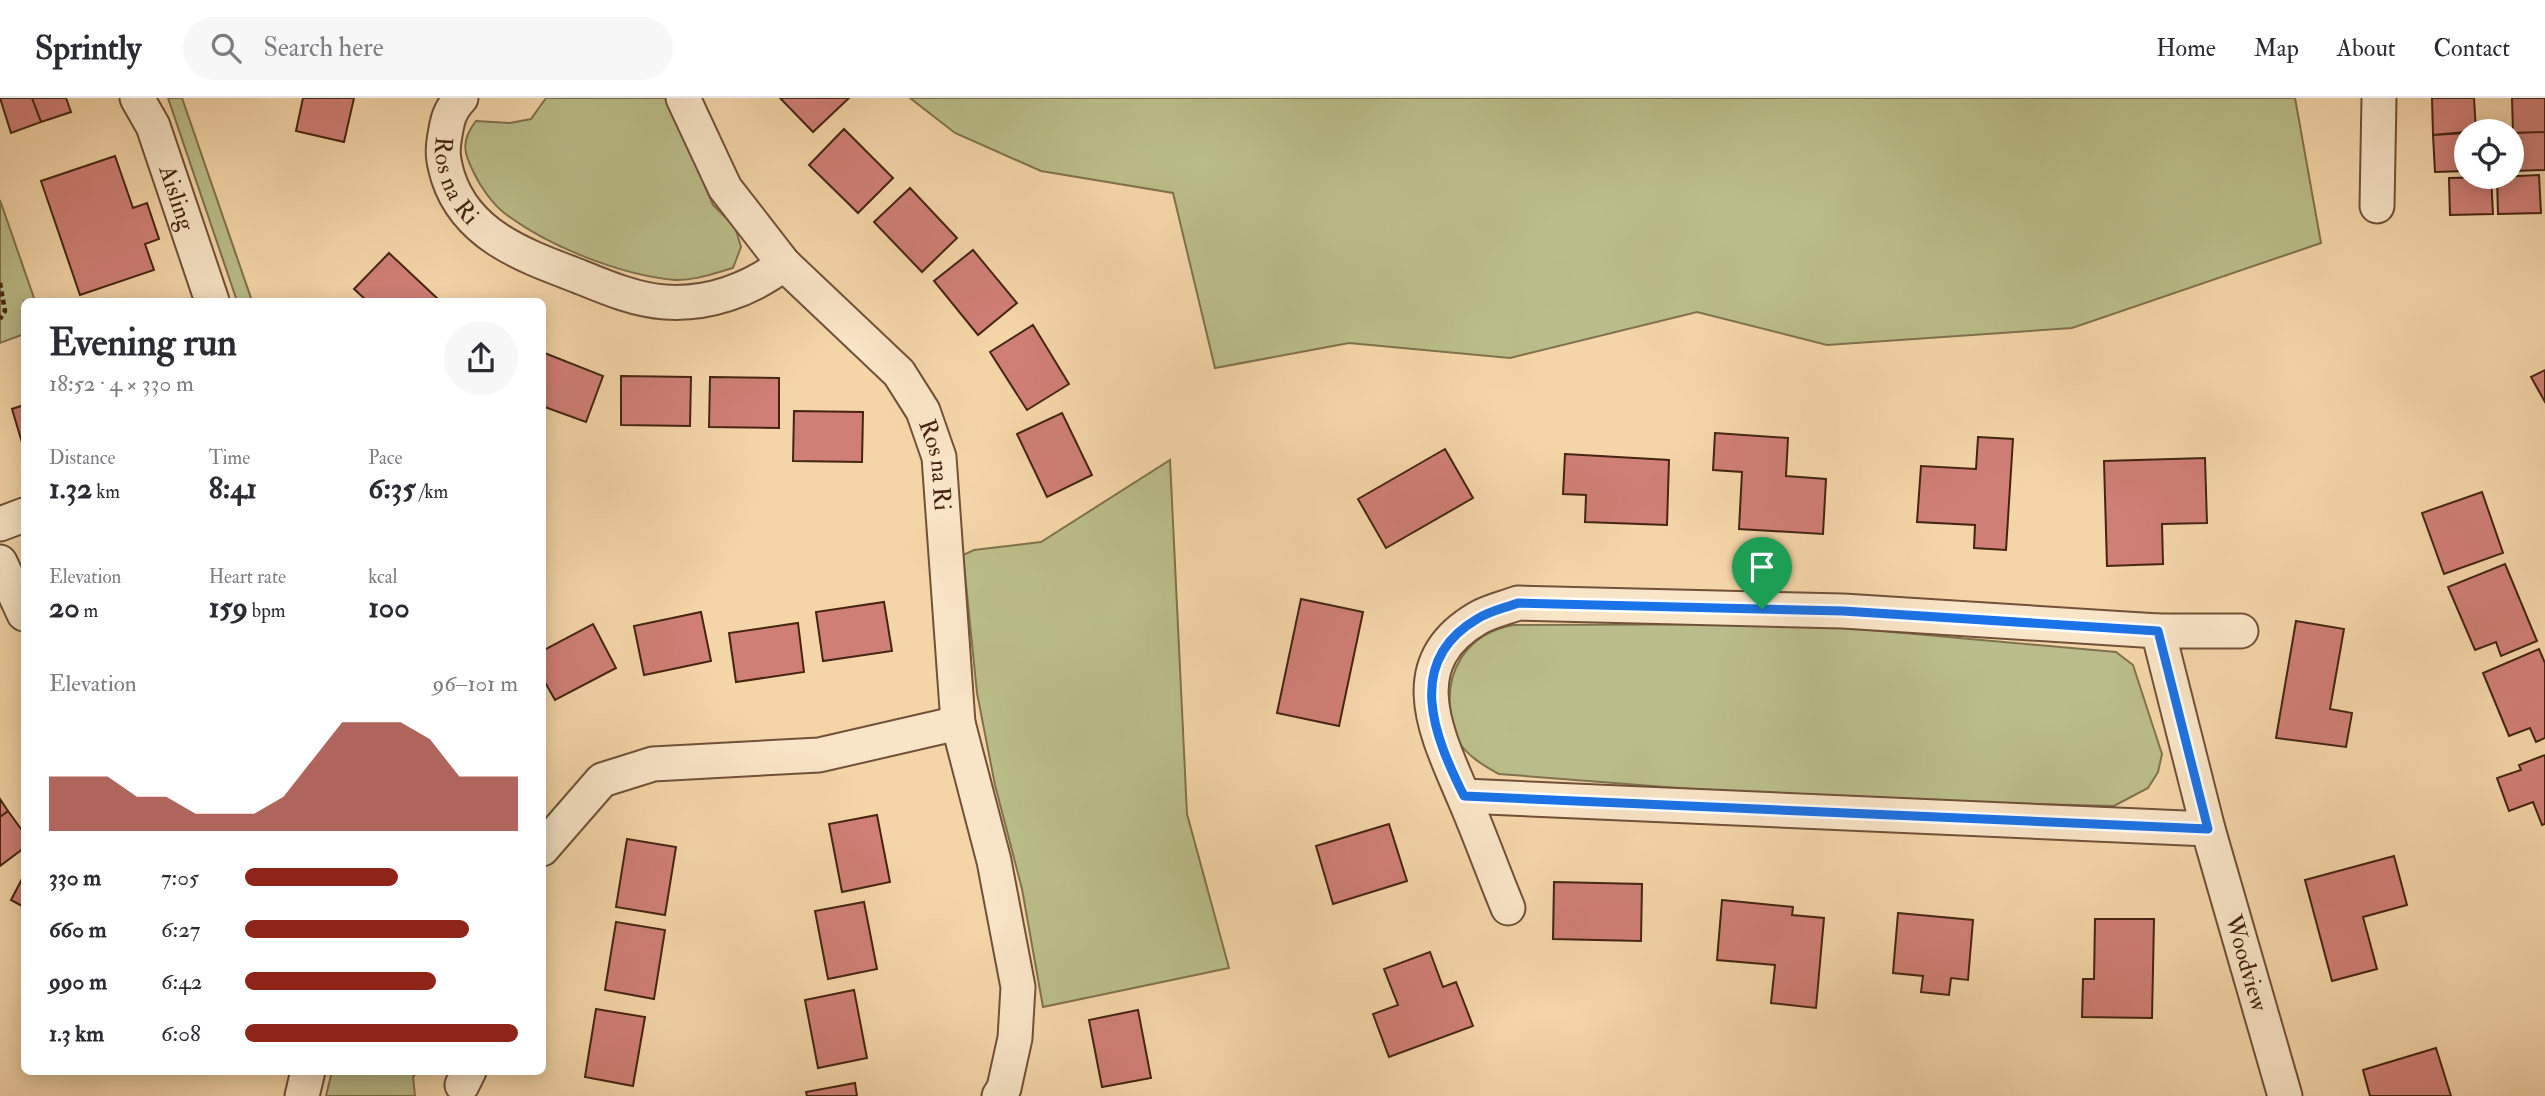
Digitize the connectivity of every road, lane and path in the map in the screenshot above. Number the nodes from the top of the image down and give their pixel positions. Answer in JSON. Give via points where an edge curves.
{"nodes":[{"id":1,"x":138,"y":98,"type":"edge"},
{"id":2,"x":461,"y":98,"type":"edge"},
{"id":3,"x":683,"y":98,"type":"edge"},
{"id":4,"x":2379,"y":98,"type":"edge"},
{"id":5,"x":2378,"y":206,"type":"dead end"},
{"id":6,"x":784,"y":264,"type":"junction"},
{"id":7,"x":0,"y":283,"type":"edge"},
{"id":8,"x":211,"y":298,"type":"edge"},
{"id":9,"x":0,"y":319,"type":"edge"},
{"id":10,"x":21,"y":516,"type":"edge"},
{"id":11,"x":0,"y":524,"type":"edge"},
{"id":12,"x":0,"y":562,"type":"edge"},
{"id":13,"x":21,"y":608,"type":"edge"},
{"id":14,"x":2158,"y":631,"type":"junction"},
{"id":15,"x":2241,"y":631,"type":"dead end"},
{"id":16,"x":958,"y":723,"type":"junction"},
{"id":17,"x":1464,"y":796,"type":"junction"},
{"id":18,"x":2208,"y":829,"type":"junction"},
{"id":19,"x":546,"y":844,"type":"edge"},
{"id":20,"x":1508,"y":908,"type":"dead end"},
{"id":21,"x":308,"y":1075,"type":"edge"},
{"id":22,"x":302,"y":1096,"type":"edge"},
{"id":23,"x":999,"y":1096,"type":"edge"},
{"id":24,"x":2286,"y":1096,"type":"edge"}],
"edges":[{"from":1,"to":8,"type":"street","name":"Aisling","via":[[153,126]]},
{"from":2,"to":6,"type":"street","name":"Ros na Ri","via":[[449,111],[442,155],[456,201],[488,233],[524,255],[615,291],[664,302],[710,300],[762,281]]},
{"from":3,"to":6,"type":"street","name":"Ros na Ri","via":[[725,188]]},
{"from":4,"to":5,"type":"street"},
{"from":6,"to":16,"type":"street","name":"Ros na Ri","via":[[899,373],[923,411],[939,457]]},
{"from":7,"to":9,"type":"path","via":[[5,311]]},
{"from":10,"to":11,"type":"street"},
{"from":12,"to":13,"type":"street"},
{"from":14,"to":15,"type":"street"},
{"from":14,"to":17,"type":"street","via":[[1843,611],[1518,603],[1477,618],[1445,646],[1432,677],[1432,716]]},
{"from":14,"to":18,"type":"street","name":"Woodview"},
{"from":16,"to":19,"type":"street","via":[[819,755],[653,764],[602,780]]},
{"from":16,"to":23,"type":"street","name":"Ros na Ri","via":[[994,861],[1018,987],[1015,1038]]},
{"from":17,"to":18,"type":"street"},
{"from":17,"to":20,"type":"street"},
{"from":18,"to":24,"type":"street","name":"Woodview"},
{"from":21,"to":22,"type":"street"}]}
